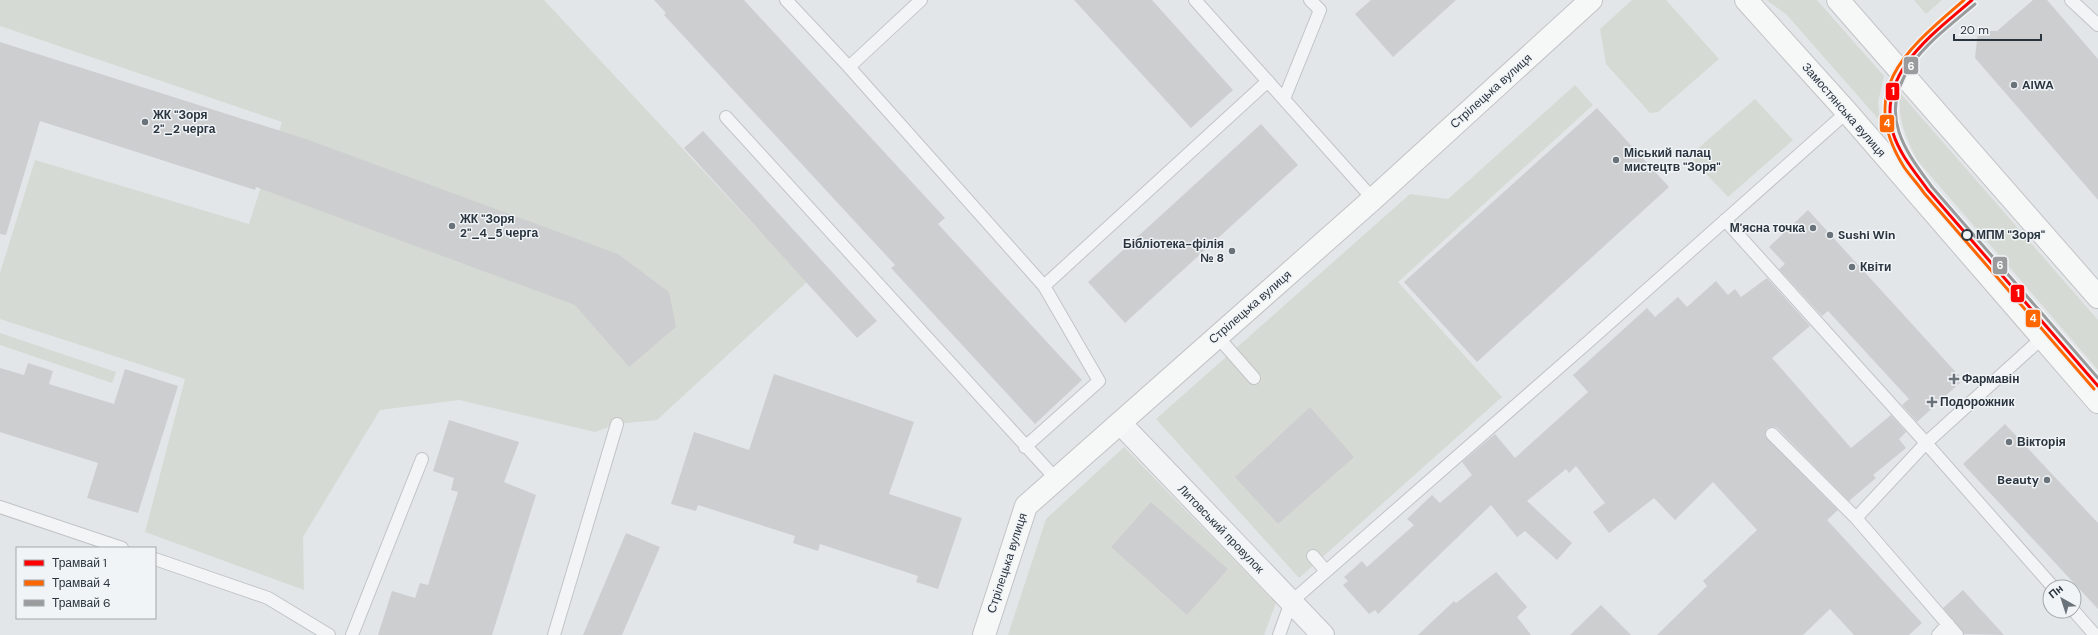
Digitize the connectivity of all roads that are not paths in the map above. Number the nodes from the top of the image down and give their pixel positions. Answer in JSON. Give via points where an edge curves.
{"nodes":[{"id":1,"x":786,"y":0,"type":"edge"},
{"id":2,"x":921,"y":0,"type":"edge"},
{"id":3,"x":1195,"y":0,"type":"edge"},
{"id":4,"x":1310,"y":0,"type":"edge"},
{"id":5,"x":1591,"y":0,"type":"edge"},
{"id":6,"x":1746,"y":0,"type":"edge"},
{"id":7,"x":1838,"y":0,"type":"edge"},
{"id":8,"x":2071,"y":0,"type":"edge"},
{"id":9,"x":2098,"y":25,"type":"edge"},
{"id":10,"x":849,"y":67,"type":"junction"},
{"id":11,"x":1268,"y":81,"type":"junction"},
{"id":12,"x":1284,"y":99,"type":"junction"},
{"id":13,"x":1847,"y":112,"type":"junction"},
{"id":14,"x":726,"y":117,"type":"dead end"},
{"id":15,"x":1373,"y":199,"type":"junction"},
{"id":16,"x":1726,"y":220,"type":"junction"},
{"id":17,"x":1044,"y":286,"type":"junction"},
{"id":18,"x":2098,"y":297,"type":"edge"},
{"id":19,"x":1217,"y":336,"type":"junction"},
{"id":20,"x":2042,"y":338,"type":"junction"},
{"id":21,"x":1254,"y":378,"type":"dead end"},
{"id":22,"x":2098,"y":402,"type":"edge"},
{"id":23,"x":1120,"y":423,"type":"junction"},
{"id":24,"x":617,"y":424,"type":"dead end"},
{"id":25,"x":1772,"y":434,"type":"dead end"},
{"id":26,"x":1926,"y":443,"type":"junction"},
{"id":27,"x":1025,"y":447,"type":"junction"},
{"id":28,"x":422,"y":459,"type":"dead end"},
{"id":29,"x":1056,"y":479,"type":"junction"},
{"id":30,"x":0,"y":507,"type":"edge"},
{"id":31,"x":1856,"y":518,"type":"junction"},
{"id":32,"x":119,"y":547,"type":"edge"},
{"id":33,"x":1313,"y":556,"type":"dead end"},
{"id":34,"x":156,"y":559,"type":"edge"},
{"id":35,"x":1326,"y":571,"type":"junction"},
{"id":36,"x":2046,"y":579,"type":"edge"},
{"id":37,"x":1291,"y":602,"type":"junction"},
{"id":38,"x":2081,"y":619,"type":"edge"},
{"id":39,"x":1950,"y":630,"type":"edge"},
{"id":40,"x":329,"y":635,"type":"edge"},
{"id":41,"x":352,"y":635,"type":"edge"},
{"id":42,"x":554,"y":635,"type":"edge"},
{"id":43,"x":984,"y":635,"type":"edge"},
{"id":44,"x":1280,"y":635,"type":"edge"},
{"id":45,"x":1323,"y":635,"type":"edge"},
{"id":46,"x":1938,"y":635,"type":"edge"},
{"id":47,"x":1957,"y":635,"type":"edge"},
{"id":48,"x":2095,"y":635,"type":"edge"}],
"edges":[{"from":1,"to":10,"type":"lane"},
{"from":2,"to":10,"type":"lane"},
{"from":3,"to":11,"type":"lane"},
{"from":4,"to":12,"type":"lane","via":[[1320,10]]},
{"from":5,"to":15,"type":"main road","name":"Стрілецька вулиця"},
{"from":6,"to":13,"type":"main road","name":"Замостянська вулиця"},
{"from":7,"to":18,"type":"main road"},
{"from":8,"to":9,"type":"lane"},
{"from":10,"to":17,"type":"lane"},
{"from":11,"to":12,"type":"lane"},
{"from":11,"to":17,"type":"lane"},
{"from":12,"to":15,"type":"lane"},
{"from":13,"to":16,"type":"lane"},
{"from":13,"to":20,"type":"main road","name":"Замостянська вулиця"},
{"from":14,"to":27,"type":"lane"},
{"from":15,"to":19,"type":"main road","name":"Стрілецька вулиця"},
{"from":16,"to":26,"type":"lane"},
{"from":16,"to":35,"type":"lane"},
{"from":17,"to":27,"type":"lane","via":[[1099,381]]},
{"from":19,"to":21,"type":"lane"},
{"from":19,"to":23,"type":"main road","name":"Стрілецька вулиця"},
{"from":20,"to":22,"type":"main road","name":"Замостянська вулиця"},
{"from":20,"to":26,"type":"lane"},
{"from":23,"to":29,"type":"main road","name":"Стрілецька вулиця"},
{"from":23,"to":37,"type":"street","name":"Литовський провулок"},
{"from":24,"to":42,"type":"lane"},
{"from":25,"to":31,"type":"lane"},
{"from":26,"to":31,"type":"lane"},
{"from":26,"to":36,"type":"lane"},
{"from":27,"to":29,"type":"lane"},
{"from":28,"to":41,"type":"lane"},
{"from":29,"to":43,"type":"main road","name":"Стрілецька вулиця","via":[[1026,506]]},
{"from":30,"to":32,"type":"lane"},
{"from":31,"to":39,"type":"lane"},
{"from":33,"to":35,"type":"lane"},
{"from":34,"to":40,"type":"lane","via":[[268,598]]},
{"from":35,"to":37,"type":"lane"},
{"from":37,"to":44,"type":"lane"},
{"from":37,"to":45,"type":"street","name":"Литовський провулок"},
{"from":38,"to":48,"type":"lane"},
{"from":39,"to":46,"type":"lane"},
{"from":39,"to":47,"type":"lane"}]}
